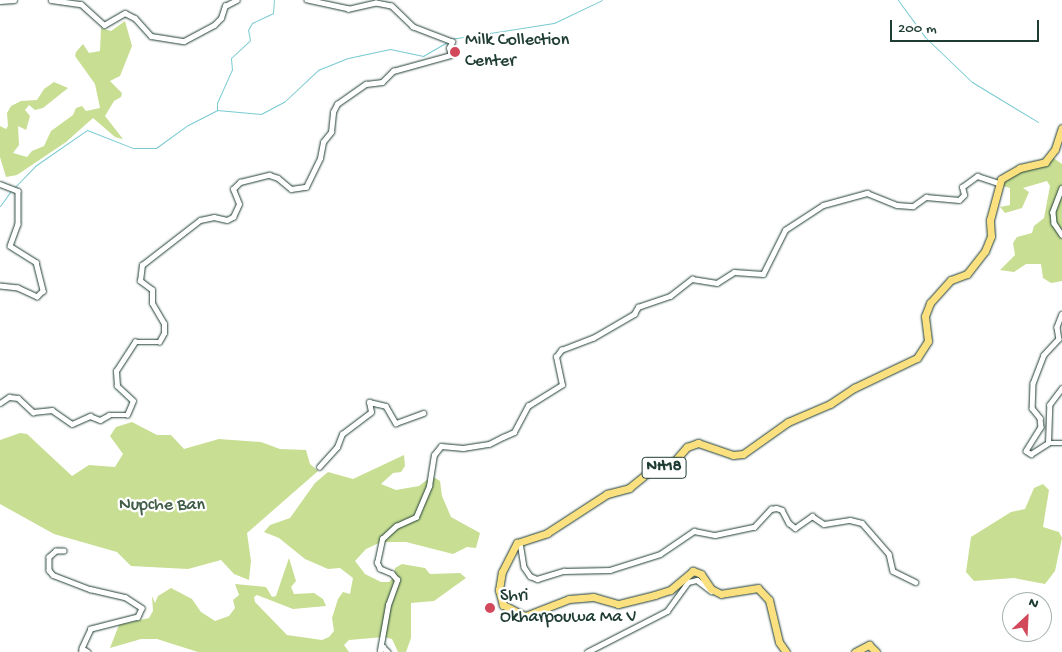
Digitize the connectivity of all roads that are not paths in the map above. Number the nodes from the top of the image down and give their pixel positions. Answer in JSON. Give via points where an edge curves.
{"nodes":[{"id":1,"x":14,"y":0,"type":"edge"},
{"id":2,"x":51,"y":0,"type":"edge"},
{"id":3,"x":237,"y":0,"type":"edge"},
{"id":4,"x":307,"y":0,"type":"edge"},
{"id":5,"x":0,"y":2,"type":"edge"},
{"id":6,"x":1062,"y":128,"type":"edge"},
{"id":7,"x":999,"y":183,"type":"junction"},
{"id":8,"x":0,"y":184,"type":"edge"},
{"id":9,"x":1062,"y":188,"type":"edge"},
{"id":10,"x":1062,"y":235,"type":"edge"},
{"id":11,"x":0,"y":286,"type":"edge"},
{"id":12,"x":1062,"y":314,"type":"edge"},
{"id":13,"x":1062,"y":388,"type":"edge"},
{"id":14,"x":0,"y":403,"type":"edge"},
{"id":15,"x":423,"y":413,"type":"dead end"},
{"id":16,"x":1048,"y":443,"type":"junction"},
{"id":17,"x":1062,"y":443,"type":"edge"},
{"id":18,"x":319,"y":467,"type":"dead end"},
{"id":19,"x":520,"y":542,"type":"junction"},
{"id":20,"x":64,"y":551,"type":"dead end"},
{"id":21,"x":916,"y":582,"type":"dead end"},
{"id":22,"x":714,"y":591,"type":"junction"},
{"id":23,"x":82,"y":650,"type":"edge"},
{"id":24,"x":380,"y":651,"type":"edge"},
{"id":25,"x":88,"y":652,"type":"edge"},
{"id":26,"x":388,"y":652,"type":"edge"},
{"id":27,"x":587,"y":652,"type":"edge"},
{"id":28,"x":786,"y":652,"type":"edge"},
{"id":29,"x":855,"y":652,"type":"edge"},
{"id":30,"x":876,"y":652,"type":"edge"}],
"edges":[{"from":1,"to":5,"type":"street"},
{"from":2,"to":3,"type":"street","via":[[81,4],[104,25],[125,13],[135,18],[151,36],[184,40],[214,25],[221,18],[225,6]]},
{"from":4,"to":14,"type":"street","via":[[349,9],[376,3],[391,6],[413,27],[451,40],[451,56],[393,71],[382,82],[366,84],[337,104],[331,132],[306,187],[292,189],[269,175],[240,182],[234,189],[239,204],[233,217],[200,220],[142,265],[140,281],[152,290],[152,303],[164,324],[164,334],[159,342],[136,342],[119,364],[115,382],[134,401],[127,415],[109,415],[100,420],[90,416],[72,424],[52,410],[33,412],[18,398],[9,397]]},
{"from":6,"to":7,"type":"main road","via":[[1055,149],[1045,162],[1020,168],[1004,176]]},
{"from":7,"to":19,"type":"main road","number":"NH18","via":[[990,220],[991,236],[985,251],[966,274],[951,280],[930,303],[925,316],[929,336],[917,358],[854,388],[830,404],[788,422],[743,454],[733,455],[706,444],[693,444],[672,464],[652,470],[629,488],[607,494],[547,533]]},
{"from":7,"to":24,"type":"street","via":[[977,176],[962,187],[964,195],[958,200],[926,197],[914,206],[897,205],[867,193],[823,205],[785,230],[763,274],[734,272],[717,283],[692,279],[670,296],[638,307],[634,314],[593,338],[561,350],[556,357],[562,385],[528,406],[514,432],[489,444],[462,448],[441,446],[434,456],[429,486],[416,517],[396,526],[382,539],[376,563],[397,580],[388,605]]},
{"from":8,"to":11,"type":"street","via":[[18,191],[18,224],[10,243],[36,262],[43,291],[37,297],[18,288]]},
{"from":9,"to":10,"type":"street","via":[[1053,212],[1054,223]]},
{"from":12,"to":16,"type":"street","via":[[1057,327],[1059,339],[1044,355],[1033,383],[1032,408],[1040,418],[1041,427],[1026,451],[1028,454],[1036,453]]},
{"from":13,"to":16,"type":"street","via":[[1049,405]]},
{"from":15,"to":18,"type":"street","via":[[396,423],[386,406],[369,402],[371,412],[342,434],[337,447]]},
{"from":16,"to":17,"type":"street"},
{"from":19,"to":21,"type":"street","via":[[524,567],[536,580],[564,571],[610,570],[660,554],[694,531],[715,535],[754,527],[771,509],[776,508],[782,510],[789,524],[795,528],[812,516],[824,524],[850,520],[862,522],[889,554],[893,571]]},
{"from":19,"to":22,"type":"main road","via":[[509,554],[499,590],[503,605],[525,616],[569,598],[593,597],[618,604],[655,595],[670,590],[693,571],[701,574]]},
{"from":20,"to":23,"type":"street","via":[[56,551],[49,557],[49,570],[53,575],[90,589],[125,597],[142,608],[138,617],[91,629]]},
{"from":22,"to":27,"type":"street","via":[[697,580],[688,582],[667,611]]},
{"from":22,"to":28,"type":"main road","via":[[721,594],[762,590],[769,600],[779,642]]},
{"from":23,"to":25,"type":"street"},
{"from":24,"to":26,"type":"street","via":[[383,647]]},
{"from":29,"to":30,"type":"main road","via":[[869,645]]}]}
